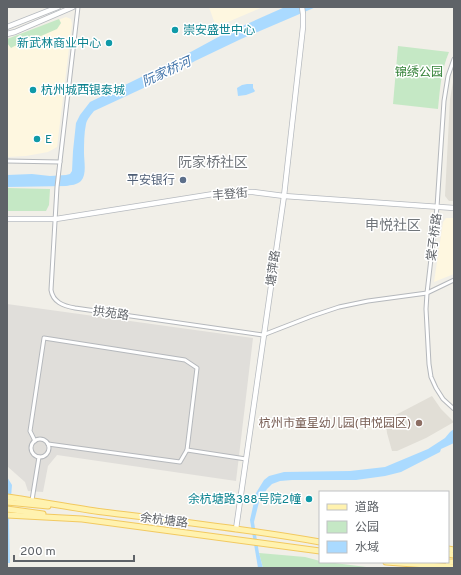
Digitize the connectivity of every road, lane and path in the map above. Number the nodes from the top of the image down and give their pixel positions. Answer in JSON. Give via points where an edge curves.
{"nodes":[{"id":1,"x":58,"y":7,"type":"edge"},
{"id":2,"x":73,"y":7,"type":"edge"},
{"id":3,"x":78,"y":7,"type":"edge"},
{"id":4,"x":302,"y":7,"type":"edge"},
{"id":5,"x":7,"y":27,"type":"edge"},
{"id":6,"x":7,"y":34,"type":"edge"},
{"id":7,"x":454,"y":58,"type":"edge"},
{"id":8,"x":7,"y":161,"type":"edge"},
{"id":9,"x":60,"y":162,"type":"junction"},
{"id":10,"x":284,"y":196,"type":"junction"},
{"id":11,"x":438,"y":207,"type":"junction"},
{"id":12,"x":454,"y":208,"type":"edge"},
{"id":13,"x":7,"y":219,"type":"edge"},
{"id":14,"x":56,"y":220,"type":"junction"},
{"id":15,"x":454,"y":280,"type":"edge"},
{"id":16,"x":427,"y":293,"type":"junction"},
{"id":17,"x":263,"y":335,"type":"junction"},
{"id":18,"x":454,"y":409,"type":"edge"},
{"id":19,"x":35,"y":441,"type":"junction"},
{"id":20,"x":48,"y":444,"type":"junction"},
{"id":21,"x":187,"y":450,"type":"junction"},
{"id":22,"x":39,"y":457,"type":"junction"},
{"id":23,"x":246,"y":458,"type":"junction"},
{"id":24,"x":7,"y":497,"type":"edge"},
{"id":25,"x":32,"y":500,"type":"junction"},
{"id":26,"x":15,"y":501,"type":"junction"},
{"id":27,"x":7,"y":502,"type":"edge"},
{"id":28,"x":7,"y":509,"type":"edge"},
{"id":29,"x":87,"y":510,"type":"junction"},
{"id":30,"x":14,"y":513,"type":"junction"},
{"id":31,"x":7,"y":515,"type":"edge"},
{"id":32,"x":236,"y":529,"type":"junction"},
{"id":33,"x":319,"y":542,"type":"edge"},
{"id":34,"x":319,"y":551,"type":"edge"},
{"id":35,"x":400,"y":563,"type":"edge"},
{"id":36,"x":454,"y":567,"type":"edge"}],
"edges":[{"from":1,"to":5,"type":"street"},
{"from":2,"to":6,"type":"street"},
{"from":3,"to":9,"type":"street","name":"拱苑路"},
{"from":4,"to":10,"type":"street","name":"塘萍路","via":[[303,27]]},
{"from":7,"to":11,"type":"street","name":"棠子桥路","via":[[444,101]]},
{"from":8,"to":9,"type":"street"},
{"from":9,"to":14,"type":"street","name":"拱苑路"},
{"from":10,"to":11,"type":"street","name":"丰登街"},
{"from":10,"to":14,"type":"street","name":"丰登街","via":[[226,192]]},
{"from":10,"to":17,"type":"street","name":"塘萍路"},
{"from":11,"to":12,"type":"street","name":"丰登街"},
{"from":11,"to":16,"type":"street","name":"棠子桥路"},
{"from":13,"to":14,"type":"street","name":"丰登街"},
{"from":14,"to":17,"type":"street","name":"拱苑路","via":[[51,290],[52,296],[62,305]]},
{"from":15,"to":16,"type":"street","name":"拱苑路"},
{"from":16,"to":17,"type":"street","name":"拱苑路","via":[[339,307]]},
{"from":16,"to":18,"type":"street","name":"棠子桥路","via":[[431,377],[443,399]]},
{"from":17,"to":23,"type":"street","name":"塘萍路"},
{"from":19,"to":20,"type":"street","via":[[41,439]]},
{"from":19,"to":21,"type":"street","via":[[30,430],[44,338],[185,360],[197,368]]},
{"from":19,"to":22,"type":"street","via":[[32,451]]},
{"from":20,"to":21,"type":"street","via":[[180,462]]},
{"from":20,"to":22,"type":"street","via":[[48,452]]},
{"from":21,"to":23,"type":"street"},
{"from":22,"to":25,"type":"street"},
{"from":23,"to":32,"type":"street","name":"塘萍路"},
{"from":24,"to":26,"type":"main road","name":"余杭塘路"},
{"from":25,"to":26,"type":"main road","name":"余杭塘路"},
{"from":25,"to":29,"type":"main road","name":"余杭塘路"},
{"from":26,"to":27,"type":"main road"},
{"from":26,"to":29,"type":"main road"},
{"from":28,"to":30,"type":"main road"},
{"from":29,"to":32,"type":"main road","name":"余杭塘路"},
{"from":30,"to":31,"type":"main road"},
{"from":30,"to":34,"type":"main road","name":"余杭塘路","via":[[82,519]]},
{"from":32,"to":33,"type":"main road","name":"余杭塘路"},
{"from":35,"to":36,"type":"main road"}]}
